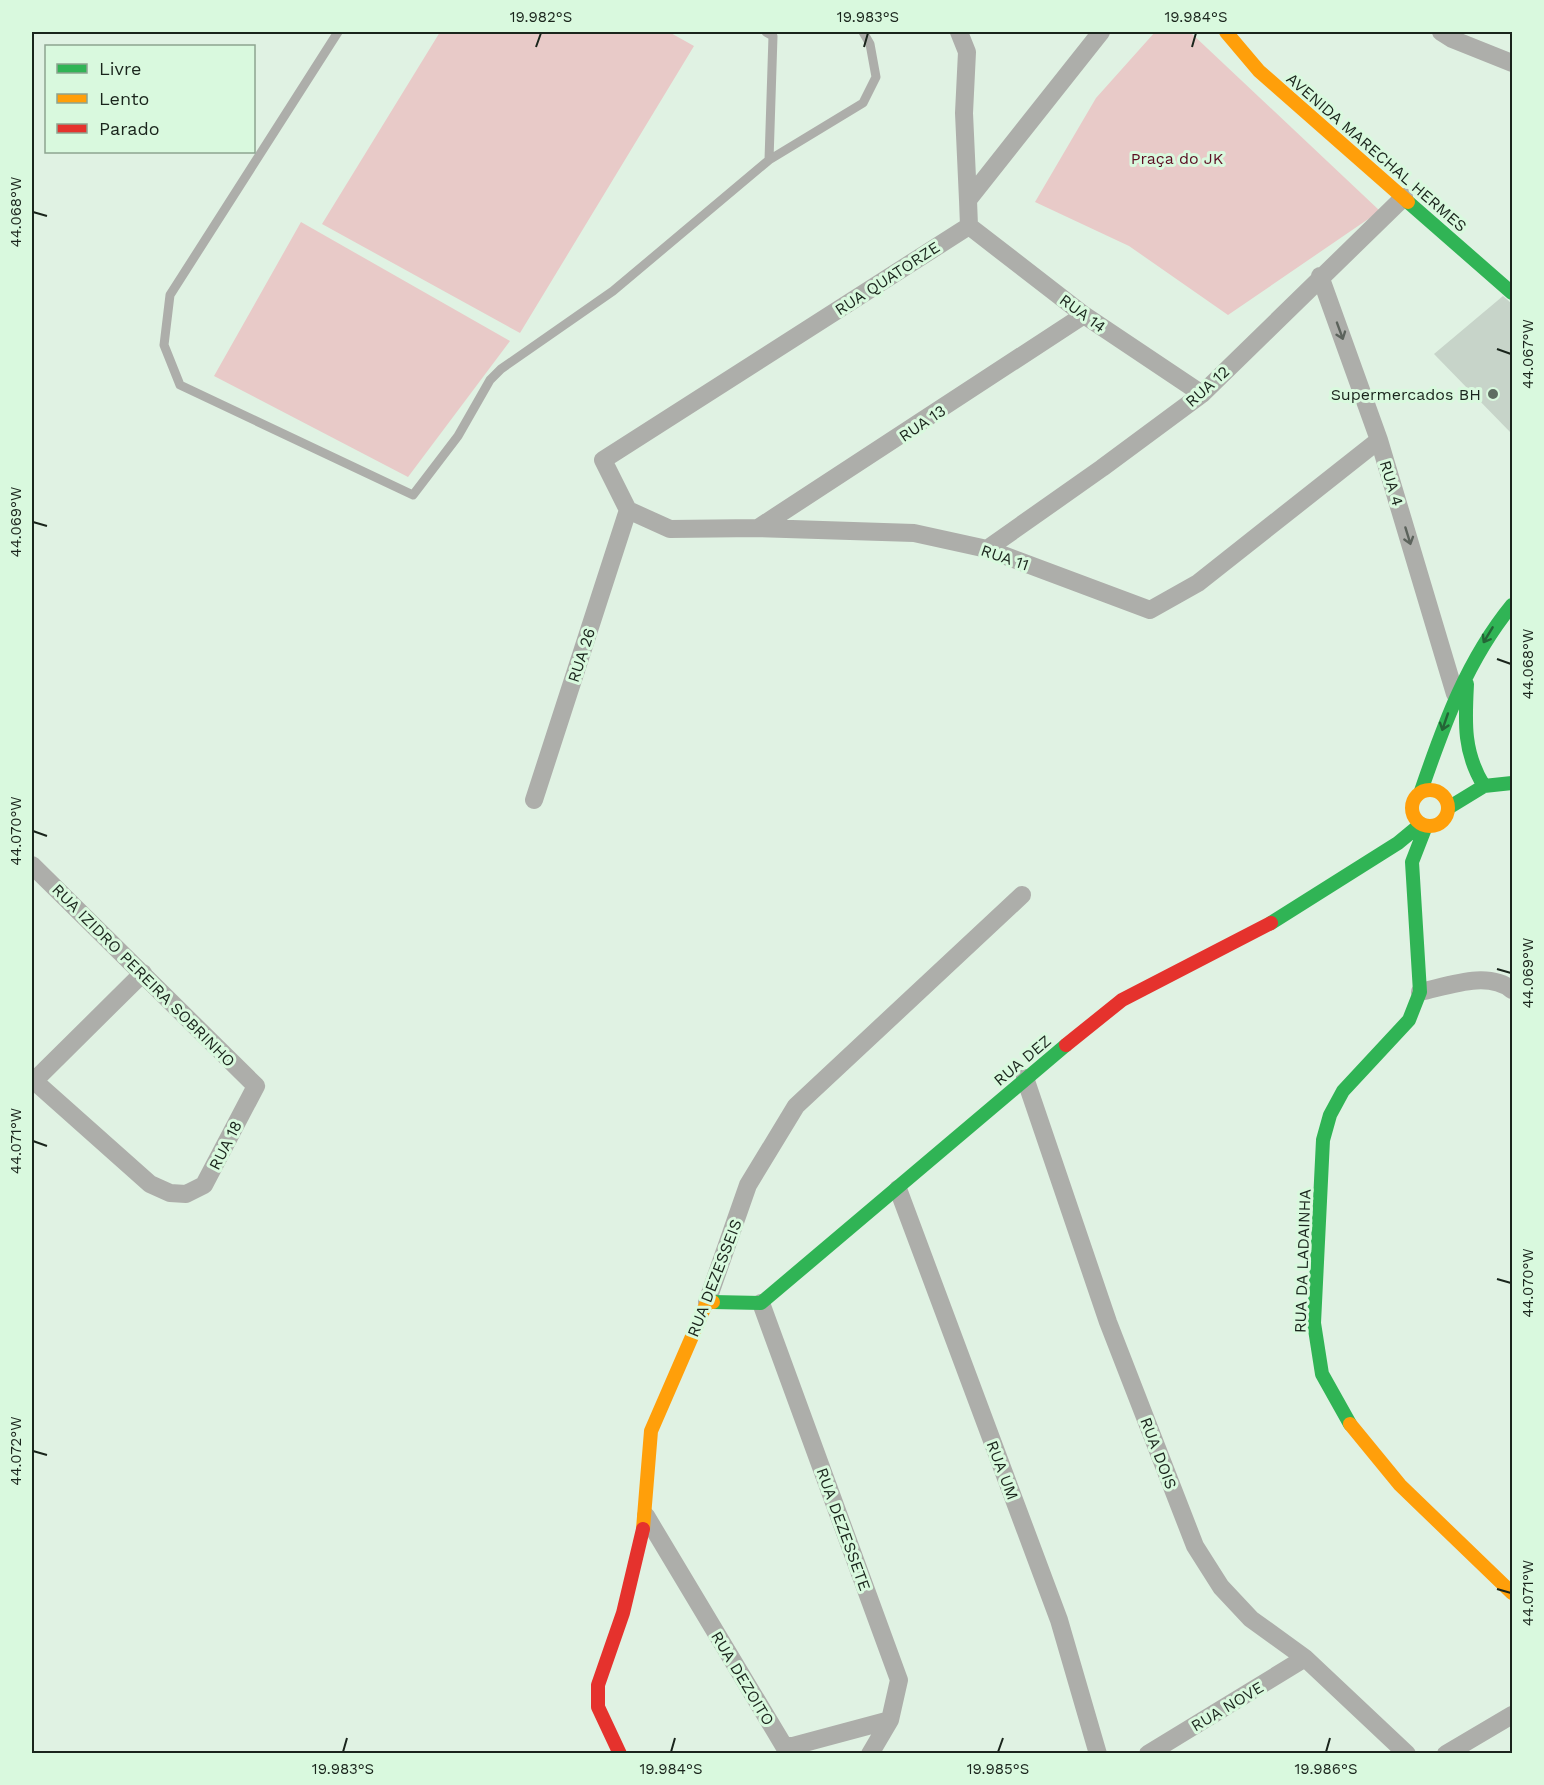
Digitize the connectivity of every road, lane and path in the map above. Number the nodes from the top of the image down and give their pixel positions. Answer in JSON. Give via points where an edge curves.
{"nodes":[{"id":1,"x":338,"y":32,"type":"edge"},
{"id":2,"x":766,"y":32,"type":"edge"},
{"id":3,"x":863,"y":32,"type":"edge"},
{"id":4,"x":959,"y":32,"type":"edge"},
{"id":5,"x":1101,"y":32,"type":"edge"},
{"id":6,"x":1226,"y":32,"type":"edge"},
{"id":7,"x":1441,"y":32,"type":"edge"},
{"id":8,"x":1512,"y":63,"type":"edge"},
{"id":9,"x":769,"y":160,"type":"junction"},
{"id":10,"x":1404,"y":197,"type":"junction"},
{"id":11,"x":968,"y":200,"type":"junction"},
{"id":12,"x":969,"y":225,"type":"junction"},
{"id":13,"x":1320,"y":276,"type":"junction"},
{"id":14,"x":1512,"y":293,"type":"edge"},
{"id":15,"x":1084,"y":315,"type":"junction"},
{"id":16,"x":1202,"y":394,"type":"junction"},
{"id":17,"x":1379,"y":440,"type":"junction"},
{"id":18,"x":627,"y":510,"type":"junction"},
{"id":19,"x":758,"y":528,"type":"junction"},
{"id":20,"x":987,"y":549,"type":"junction"},
{"id":21,"x":1512,"y":605,"type":"edge"},
{"id":22,"x":1468,"y":669,"type":"junction"},
{"id":23,"x":1455,"y":694,"type":"junction"},
{"id":24,"x":1512,"y":783,"type":"edge"},
{"id":25,"x":1484,"y":786,"type":"junction"},
{"id":26,"x":1421,"y":791,"type":"junction"},
{"id":27,"x":534,"y":800,"type":"dead end"},
{"id":28,"x":1447,"y":811,"type":"junction"},
{"id":29,"x":1412,"y":812,"type":"junction"},
{"id":30,"x":1424,"y":825,"type":"junction"},
{"id":31,"x":1378,"y":855,"type":"junction"},
{"id":32,"x":32,"y":865,"type":"edge"},
{"id":33,"x":1412,"y":888,"type":"junction"},
{"id":34,"x":1022,"y":895,"type":"dead end"},
{"id":35,"x":143,"y":973,"type":"junction"},
{"id":36,"x":1512,"y":990,"type":"edge"},
{"id":37,"x":1420,"y":992,"type":"junction"},
{"id":38,"x":1025,"y":1078,"type":"junction"},
{"id":39,"x":33,"y":1080,"type":"edge"},
{"id":40,"x":256,"y":1086,"type":"joint"},
{"id":41,"x":898,"y":1189,"type":"junction"},
{"id":42,"x":707,"y":1302,"type":"junction"},
{"id":43,"x":761,"y":1303,"type":"junction"},
{"id":44,"x":645,"y":1516,"type":"junction"},
{"id":45,"x":1512,"y":1593,"type":"edge"},
{"id":46,"x":1305,"y":1658,"type":"junction"},
{"id":47,"x":1512,"y":1715,"type":"edge"},
{"id":48,"x":890,"y":1720,"type":"junction"},
{"id":49,"x":620,"y":1754,"type":"edge"},
{"id":50,"x":870,"y":1754,"type":"edge"},
{"id":51,"x":1098,"y":1754,"type":"edge"},
{"id":52,"x":1148,"y":1754,"type":"edge"},
{"id":53,"x":1407,"y":1754,"type":"edge"},
{"id":54,"x":1446,"y":1754,"type":"edge"}],
"edges":[{"from":1,"to":9,"type":"lane","via":[[170,295],[164,345],[180,385],[413,495],[458,436],[490,380],[501,369],[613,291]]},
{"from":2,"to":9,"type":"lane","via":[[773,36]]},
{"from":3,"to":9,"type":"lane","via":[[870,44],[876,76],[863,103]]},
{"from":4,"to":11,"type":"street","via":[[967,52],[964,113]]},
{"from":5,"to":11,"type":"street"},
{"from":6,"to":10,"type":"street","name":"AVENIDA MARECHAL HERMES","via":[[1259,71]]},
{"from":7,"to":8,"type":"street"},
{"from":10,"to":13,"type":"street","name":"RUA 12"},
{"from":10,"to":14,"type":"street","name":"AVENIDA MARECHAL HERMES"},
{"from":11,"to":12,"type":"street"},
{"from":12,"to":15,"type":"street","name":"RUA 14"},
{"from":12,"to":18,"type":"street","name":"RUA QUATORZE","via":[[603,460]]},
{"from":13,"to":16,"type":"street","name":"RUA 12"},
{"from":13,"to":17,"type":"street","name":"RUA 4","one_way":true},
{"from":15,"to":16,"type":"street","name":"RUA 14"},
{"from":15,"to":19,"type":"street","name":"RUA 13"},
{"from":16,"to":20,"type":"street","name":"RUA 12"},
{"from":17,"to":20,"type":"street","name":"RUA 11","via":[[1198,583],[1150,610]]},
{"from":17,"to":23,"type":"street","name":"RUA 4","one_way":true},
{"from":18,"to":19,"type":"street","name":"RUA 11","via":[[670,530]]},
{"from":18,"to":27,"type":"street","name":"RUA 26"},
{"from":19,"to":20,"type":"street","name":"RUA 11","via":[[914,533]]},
{"from":21,"to":22,"type":"street","one_way":true,"via":[[1494,624]]},
{"from":22,"to":23,"type":"street"},
{"from":22,"to":25,"type":"street","via":[[1464,737],[1471,767]]},
{"from":23,"to":26,"type":"street","one_way":true},
{"from":24,"to":25,"type":"street"},
{"from":25,"to":28,"type":"street"},
{"from":26,"to":28,"type":"street","via":[[1439,792],[1445,798]]},
{"from":26,"to":29,"type":"street","via":[[1412,804]]},
{"from":28,"to":30,"type":"street","via":[[1442,821]]},
{"from":28,"to":33,"type":"street"},
{"from":29,"to":30,"type":"street"},
{"from":29,"to":31,"type":"street","name":"RUA DEZ"},
{"from":30,"to":31,"type":"street","name":"RUA DEZ"},
{"from":30,"to":33,"type":"street","name":"RUA DA LADAINHA","via":[[1412,862]]},
{"from":31,"to":38,"type":"street","name":"RUA DEZ","via":[[1260,930],[1122,1000]]},
{"from":32,"to":35,"type":"street","name":"RUA IZIDRO PEREIRA SOBRINHO"},
{"from":33,"to":37,"type":"street","name":"RUA DA LADAINHA"},
{"from":34,"to":42,"type":"street","name":"RUA DEZESSEIS","via":[[796,1106],[748,1185]]},
{"from":35,"to":39,"type":"street"},
{"from":35,"to":40,"type":"street","name":"RUA IZIDRO PEREIRA SOBRINHO"},
{"from":36,"to":37,"type":"street","via":[[1505,984],[1474,980]]},
{"from":37,"to":45,"type":"street","name":"RUA DA LADAINHA","via":[[1409,1020],[1343,1091],[1330,1115],[1323,1140],[1314,1323],[1322,1374],[1345,1418],[1400,1485]]},
{"from":38,"to":41,"type":"street","name":"RUA DEZ"},
{"from":38,"to":46,"type":"street","name":"RUA DOIS","via":[[1108,1322],[1195,1545],[1221,1587],[1251,1619]]},
{"from":39,"to":40,"type":"street","name":"RUA 18","via":[[150,1184],[170,1193],[186,1194],[204,1185]]},
{"from":41,"to":43,"type":"street","name":"RUA DEZ"},
{"from":41,"to":51,"type":"street","name":"RUA UM","via":[[1059,1620]]},
{"from":42,"to":43,"type":"street"},
{"from":42,"to":44,"type":"street","name":"RUA DEZESSEIS","via":[[651,1431]]},
{"from":43,"to":48,"type":"street","name":"RUA DEZESSETE","via":[[899,1680]]},
{"from":44,"to":48,"type":"street","name":"RUA DEZOITO","via":[[784,1746]]},
{"from":44,"to":49,"type":"street","name":"RUA DEZESSEIS","via":[[623,1613],[598,1685],[598,1707]]},
{"from":46,"to":52,"type":"street","name":"RUA NOVE"},
{"from":46,"to":53,"type":"street","name":"RUA DOIS"},
{"from":47,"to":54,"type":"street"},
{"from":48,"to":50,"type":"street","name":"RUA DEZESSETE"}]}
